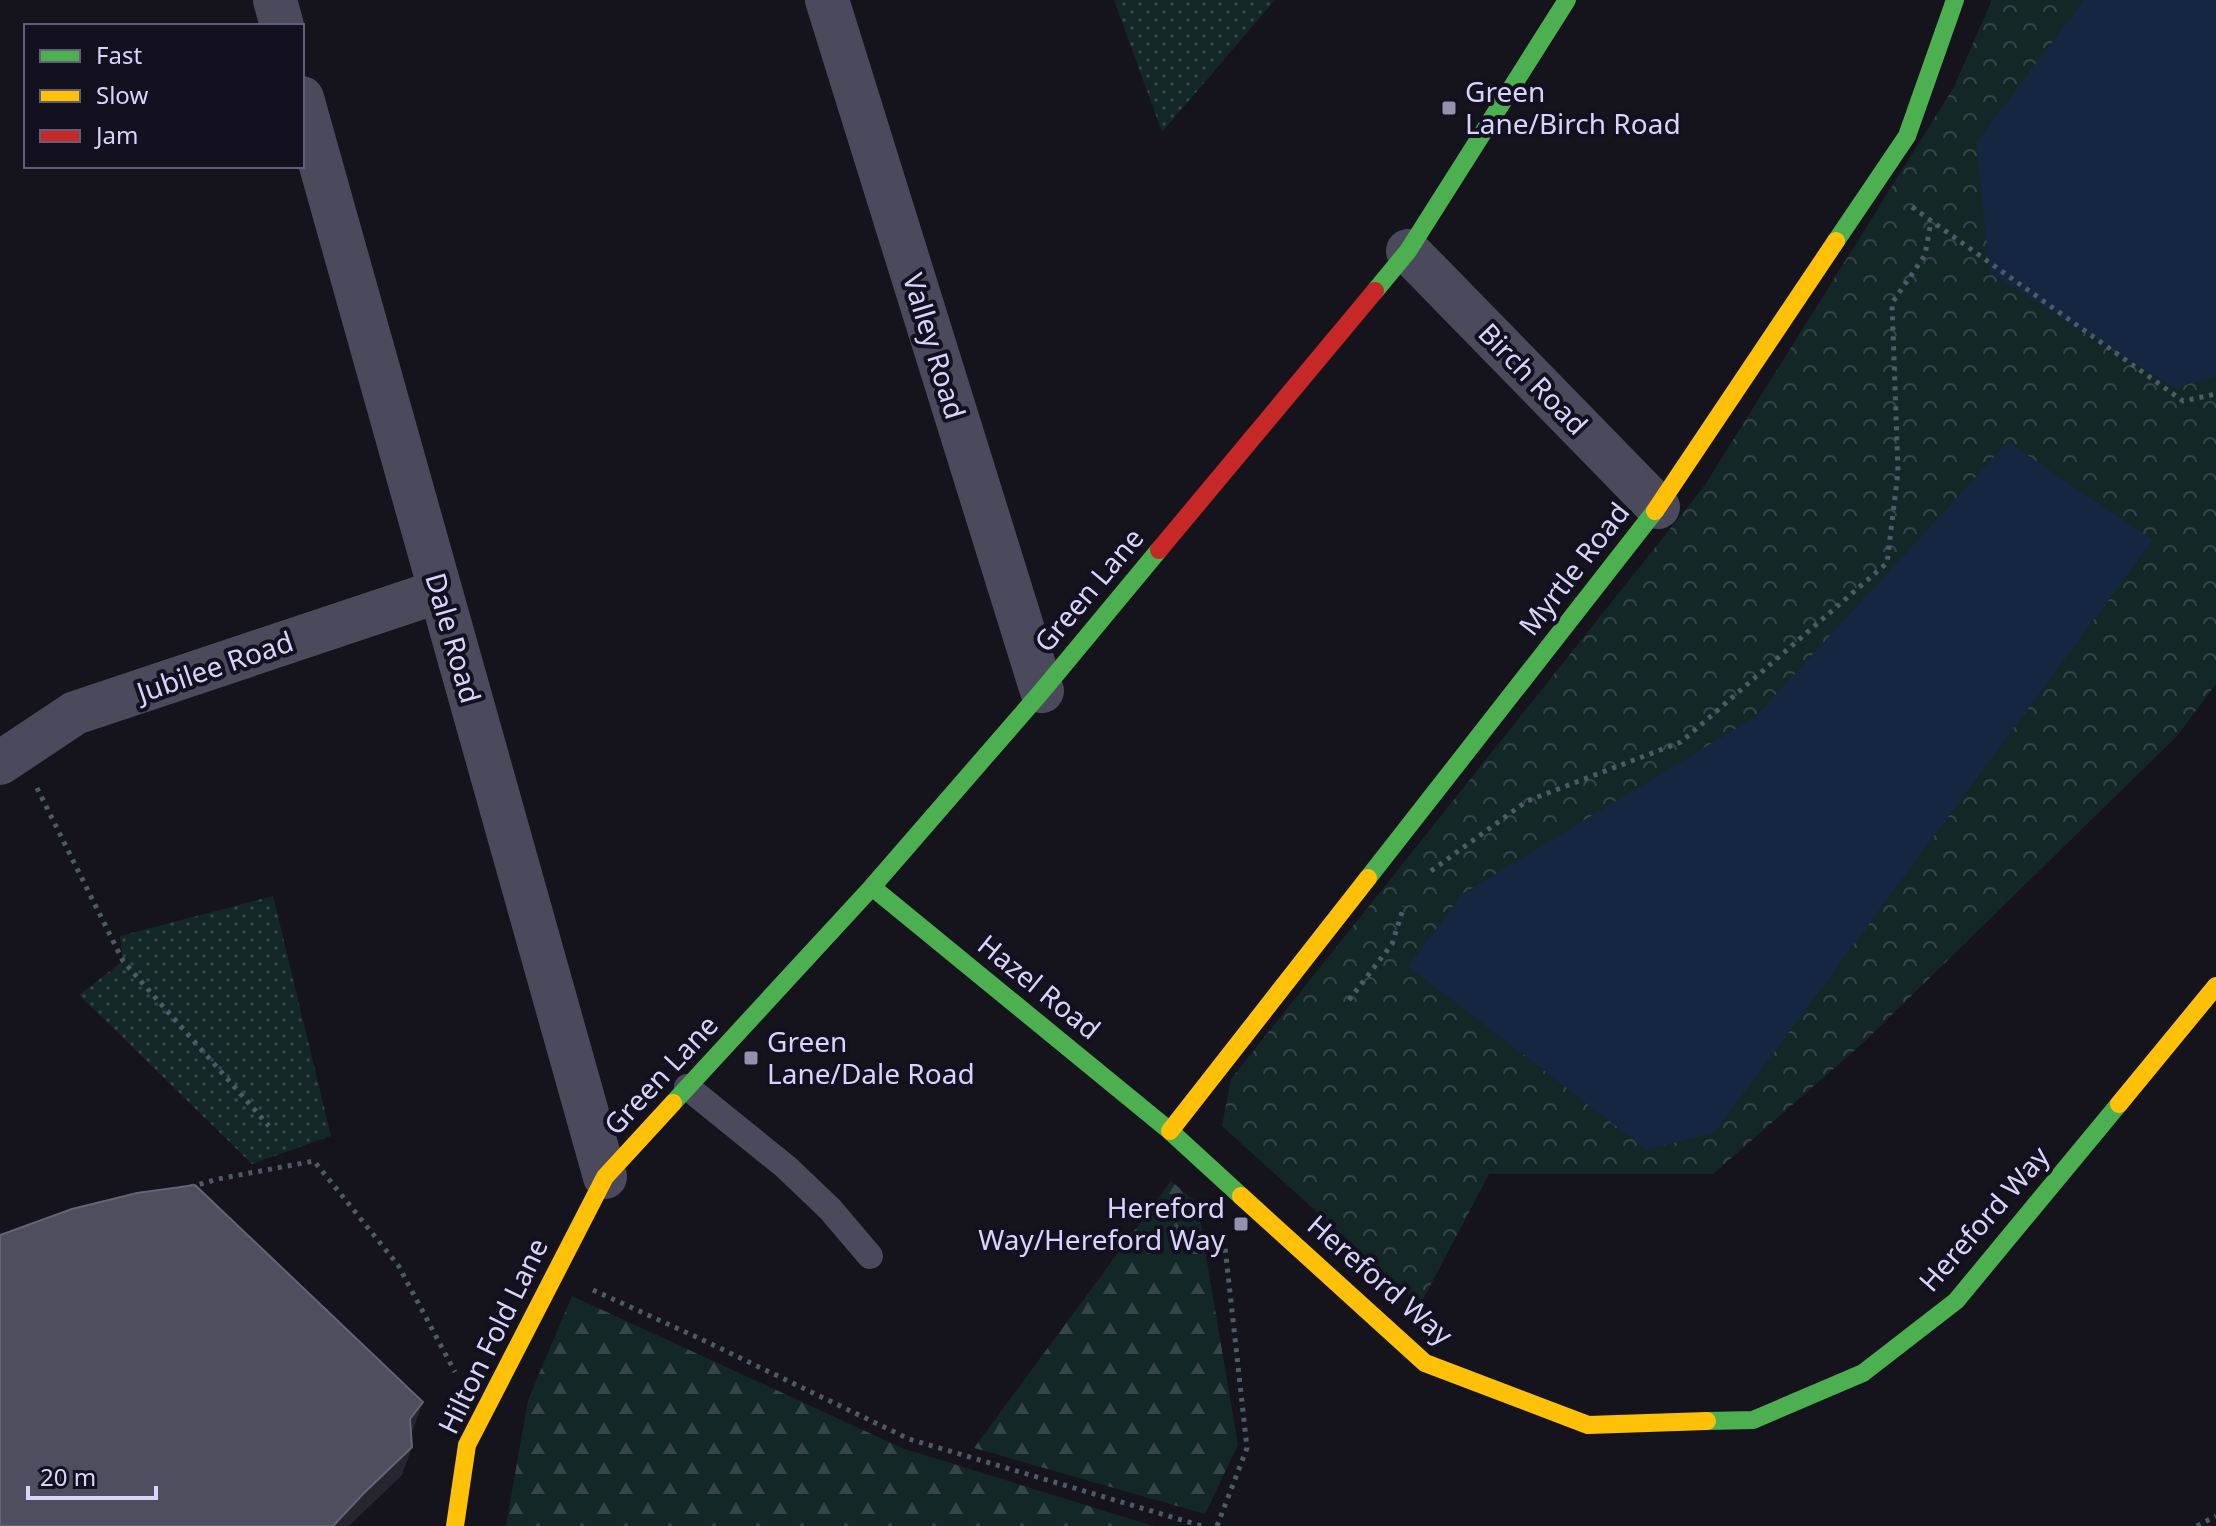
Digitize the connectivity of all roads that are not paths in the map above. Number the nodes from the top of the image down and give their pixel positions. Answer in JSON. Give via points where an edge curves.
{"nodes":[{"id":1,"x":275,"y":0,"type":"edge"},
{"id":2,"x":827,"y":0,"type":"edge"},
{"id":3,"x":1567,"y":0,"type":"edge"},
{"id":4,"x":1955,"y":0,"type":"edge"},
{"id":5,"x":281,"y":24,"type":"edge"},
{"id":6,"x":304,"y":105,"type":"edge"},
{"id":7,"x":1408,"y":251,"type":"junction"},
{"id":8,"x":1658,"y":507,"type":"junction"},
{"id":9,"x":440,"y":591,"type":"junction"},
{"id":10,"x":1042,"y":691,"type":"junction"},
{"id":11,"x":9,"y":757,"type":"edge"},
{"id":12,"x":872,"y":887,"type":"junction"},
{"id":13,"x":2216,"y":986,"type":"edge"},
{"id":14,"x":687,"y":1087,"type":"junction"},
{"id":15,"x":1170,"y":1131,"type":"junction"},
{"id":16,"x":605,"y":1177,"type":"junction"},
{"id":17,"x":870,"y":1256,"type":"dead end"},
{"id":18,"x":455,"y":1526,"type":"edge"}],
"edges":[{"from":1,"to":5,"type":"street"},
{"from":2,"to":10,"type":"street","name":"Valley Road"},
{"from":3,"to":7,"type":"street","name":"Green Lane"},
{"from":4,"to":8,"type":"street","name":"Myrtle Road","via":[[1907,136]]},
{"from":6,"to":9,"type":"street","name":"Dale Road"},
{"from":7,"to":8,"type":"street","name":"Birch Road"},
{"from":7,"to":10,"type":"street","name":"Green Lane"},
{"from":8,"to":15,"type":"street","name":"Myrtle Road"},
{"from":9,"to":11,"type":"street","name":"Jubilee Road","via":[[75,713]]},
{"from":9,"to":16,"type":"street","name":"Dale Road"},
{"from":10,"to":12,"type":"street","name":"Green Lane"},
{"from":12,"to":14,"type":"street","name":"Green Lane"},
{"from":12,"to":15,"type":"street","name":"Hazel Road"},
{"from":13,"to":15,"type":"street","name":"Hereford Way","via":[[1956,1301],[1863,1373],[1753,1420],[1588,1425],[1425,1363]]},
{"from":14,"to":16,"type":"street","name":"Green Lane"},
{"from":14,"to":17,"type":"lane","via":[[786,1167]]},
{"from":16,"to":18,"type":"street","name":"Hilton Fold Lane","via":[[467,1445]]}]}
